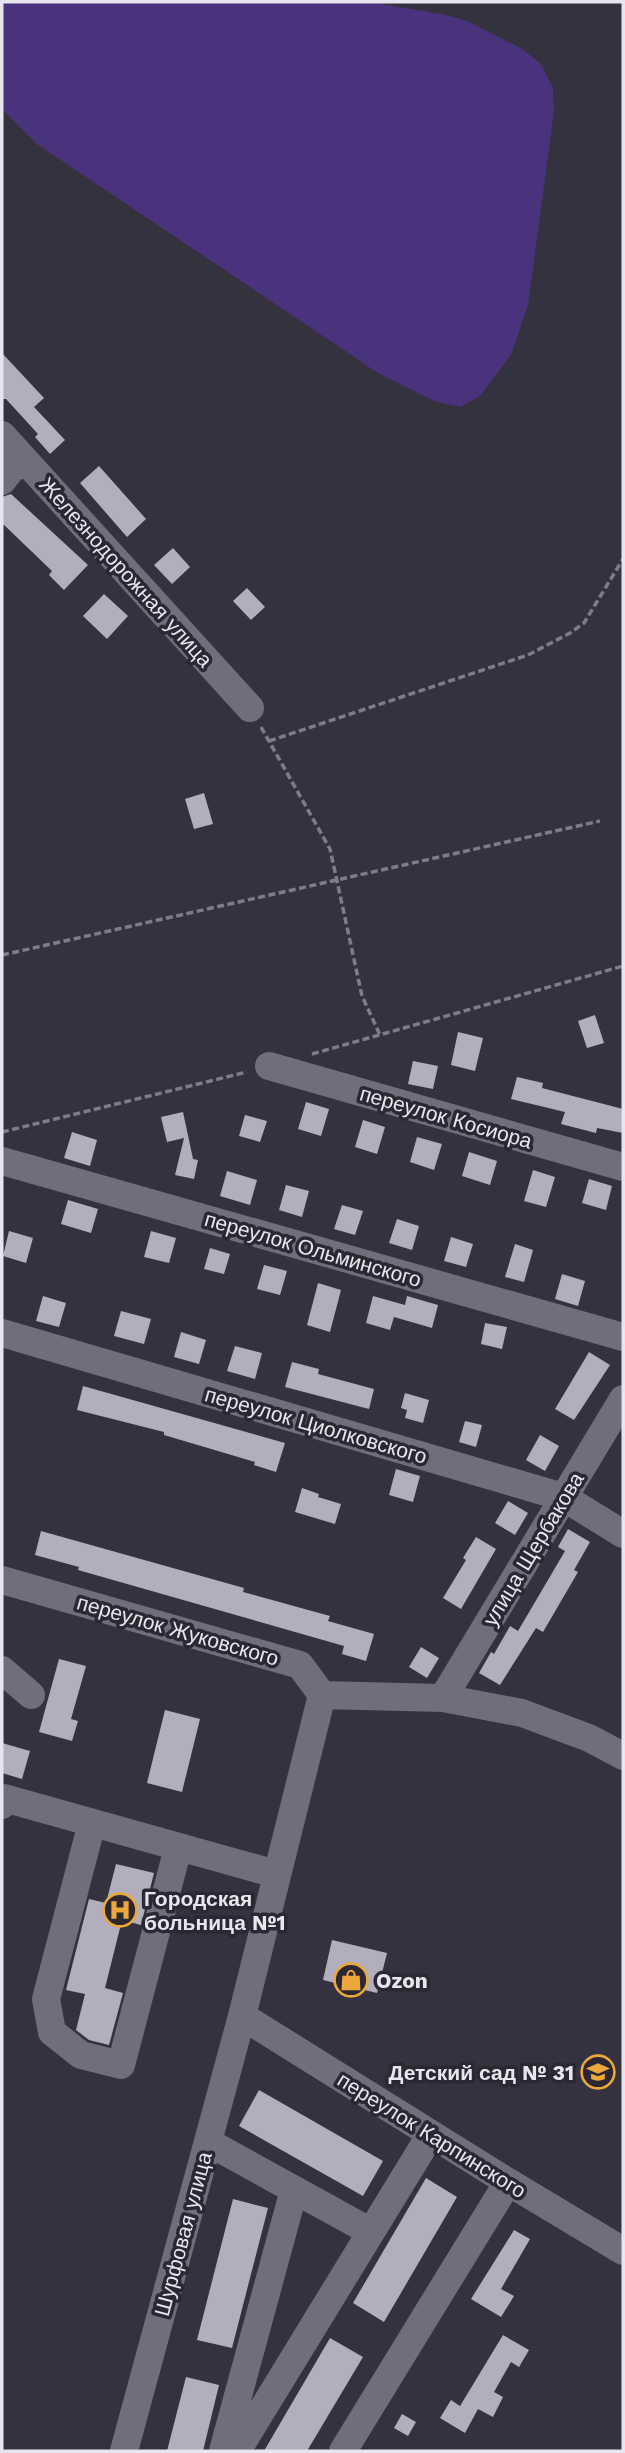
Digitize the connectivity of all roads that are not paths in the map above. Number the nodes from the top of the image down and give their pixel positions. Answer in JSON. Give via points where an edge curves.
{"nodes":[{"id":1,"x":2,"y":435,"type":"edge"},
{"id":2,"x":22,"y":457,"type":"junction"},
{"id":3,"x":2,"y":481,"type":"edge"},
{"id":4,"x":250,"y":708,"type":"road end"},
{"id":5,"x":269,"y":1066,"type":"road end"},
{"id":6,"x":2,"y":1161,"type":"edge"},
{"id":7,"x":623,"y":1167,"type":"edge"},
{"id":8,"x":2,"y":1333,"type":"edge"},
{"id":9,"x":623,"y":1337,"type":"edge"},
{"id":10,"x":623,"y":1399,"type":"edge"},
{"id":11,"x":564,"y":1497,"type":"junction"},
{"id":12,"x":623,"y":1534,"type":"edge"},
{"id":13,"x":2,"y":1580,"type":"edge"},
{"id":14,"x":2,"y":1670,"type":"edge"},
{"id":15,"x":31,"y":1695,"type":"dead end"},
{"id":16,"x":322,"y":1695,"type":"junction"},
{"id":17,"x":443,"y":1698,"type":"junction"},
{"id":18,"x":623,"y":1756,"type":"edge"},
{"id":19,"x":2,"y":1800,"type":"edge"},
{"id":20,"x":92,"y":1823,"type":"junction"},
{"id":21,"x":178,"y":1848,"type":"junction"},
{"id":22,"x":276,"y":1874,"type":"junction"},
{"id":23,"x":242,"y":2016,"type":"junction"},
{"id":24,"x":431,"y":2134,"type":"junction"},
{"id":25,"x":208,"y":2142,"type":"junction"},
{"id":26,"x":508,"y":2182,"type":"junction"},
{"id":27,"x":294,"y":2190,"type":"junction"},
{"id":28,"x":371,"y":2232,"type":"junction"},
{"id":29,"x":623,"y":2251,"type":"edge"},
{"id":30,"x":124,"y":2451,"type":"edge"},
{"id":31,"x":223,"y":2451,"type":"edge"},
{"id":32,"x":237,"y":2451,"type":"edge"},
{"id":33,"x":342,"y":2451,"type":"edge"}],
"edges":[{"from":1,"to":2,"type":"street","name":"Железнодорожная улица"},
{"from":2,"to":3,"type":"street"},
{"from":2,"to":4,"type":"street","name":"Железнодорожная улица"},
{"from":5,"to":7,"type":"street","name":"переулок Косиора"},
{"from":6,"to":9,"type":"street","name":"переулок Ольминского"},
{"from":8,"to":11,"type":"street","name":"переулок Циолковского"},
{"from":10,"to":11,"type":"street","name":"улица Щербакова"},
{"from":11,"to":12,"type":"street","name":"переулок Циолковского"},
{"from":11,"to":17,"type":"street","name":"улица Щербакова"},
{"from":13,"to":16,"type":"street","name":"переулок Жуковского","via":[[300,1665]]},
{"from":14,"to":15,"type":"street"},
{"from":16,"to":17,"type":"street"},
{"from":16,"to":22,"type":"street"},
{"from":17,"to":18,"type":"street","via":[[522,1713]]},
{"from":19,"to":20,"type":"street"},
{"from":20,"to":21,"type":"street"},
{"from":20,"to":21,"type":"street","via":[[46,1999],[52,2032],[81,2055],[121,2065]]},
{"from":21,"to":22,"type":"street"},
{"from":22,"to":23,"type":"street"},
{"from":23,"to":24,"type":"street","name":"переулок Карпинского"},
{"from":23,"to":25,"type":"street","name":"Шурфовая улица"},
{"from":24,"to":26,"type":"street","name":"переулок Карпинского"},
{"from":24,"to":28,"type":"street"},
{"from":25,"to":27,"type":"street"},
{"from":25,"to":30,"type":"street","name":"Шурфовая улица"},
{"from":26,"to":29,"type":"street","name":"переулок Карпинского"},
{"from":26,"to":33,"type":"street"},
{"from":27,"to":28,"type":"street"},
{"from":27,"to":31,"type":"street"},
{"from":28,"to":32,"type":"street"}]}
